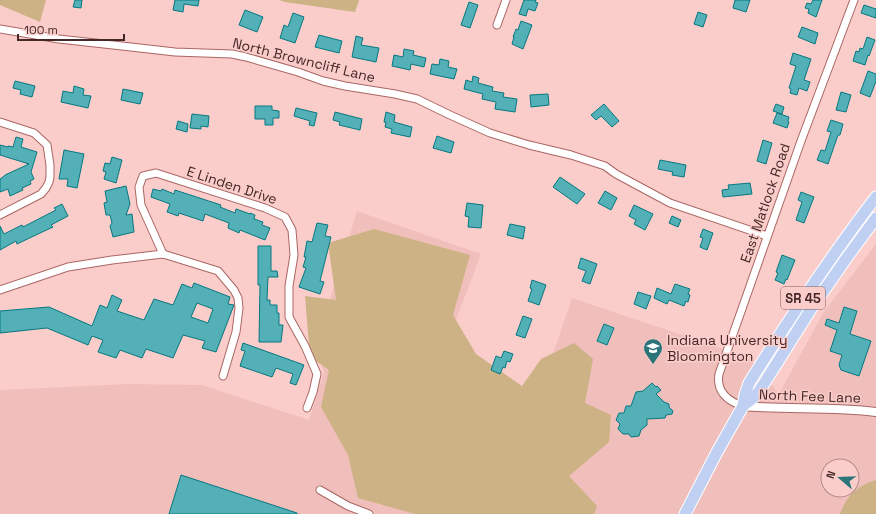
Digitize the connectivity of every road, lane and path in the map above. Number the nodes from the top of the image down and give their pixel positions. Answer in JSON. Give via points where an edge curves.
{"nodes":[{"id":1,"x":506,"y":0,"type":"edge"},
{"id":2,"x":854,"y":0,"type":"edge"},
{"id":3,"x":497,"y":25,"type":"dead end"},
{"id":4,"x":0,"y":30,"type":"edge"},
{"id":5,"x":0,"y":122,"type":"edge"},
{"id":6,"x":876,"y":198,"type":"edge"},
{"id":7,"x":0,"y":215,"type":"edge"},
{"id":8,"x":876,"y":218,"type":"edge"},
{"id":9,"x":767,"y":236,"type":"junction"},
{"id":10,"x":162,"y":254,"type":"junction"},
{"id":11,"x":0,"y":290,"type":"edge"},
{"id":12,"x":222,"y":376,"type":"dead end"},
{"id":13,"x":743,"y":406,"type":"junction"},
{"id":14,"x":307,"y":408,"type":"dead end"},
{"id":15,"x":876,"y":412,"type":"edge"},
{"id":16,"x":320,"y":490,"type":"dead end"},
{"id":17,"x":369,"y":514,"type":"edge"},
{"id":18,"x":685,"y":514,"type":"edge"}],
"edges":[{"from":1,"to":3,"type":"street"},
{"from":2,"to":9,"type":"street","name":"East Matlock Road"},
{"from":4,"to":9,"type":"street","name":"North Browncliff Lane","via":[[59,40],[174,52],[232,54],[323,81],[417,99],[490,133],[604,166],[670,202]]},
{"from":5,"to":7,"type":"street","via":[[34,133],[47,145],[50,165],[49,182],[41,194]]},
{"from":6,"to":13,"type":"highway","number":"SR 45","via":[[783,329],[749,383]]},
{"from":8,"to":13,"type":"highway","number":"SR 45","via":[[815,303],[756,396]]},
{"from":9,"to":13,"type":"street","name":"East Matlock Road","via":[[719,375],[719,385],[723,393]]},
{"from":10,"to":11,"type":"street","via":[[68,267]]},
{"from":10,"to":12,"type":"street","via":[[218,271],[238,298],[238,318],[233,345]]},
{"from":10,"to":14,"type":"street","name":"E Linden Drive","via":[[141,205],[139,187],[143,176],[156,173],[285,216],[292,230],[294,255],[289,286],[289,317],[317,374]]},
{"from":13,"to":15,"type":"street","name":"North Fee Lane"},
{"from":13,"to":18,"type":"highway","number":"SR 45"},
{"from":16,"to":17,"type":"street","via":[[348,506]]}]}
